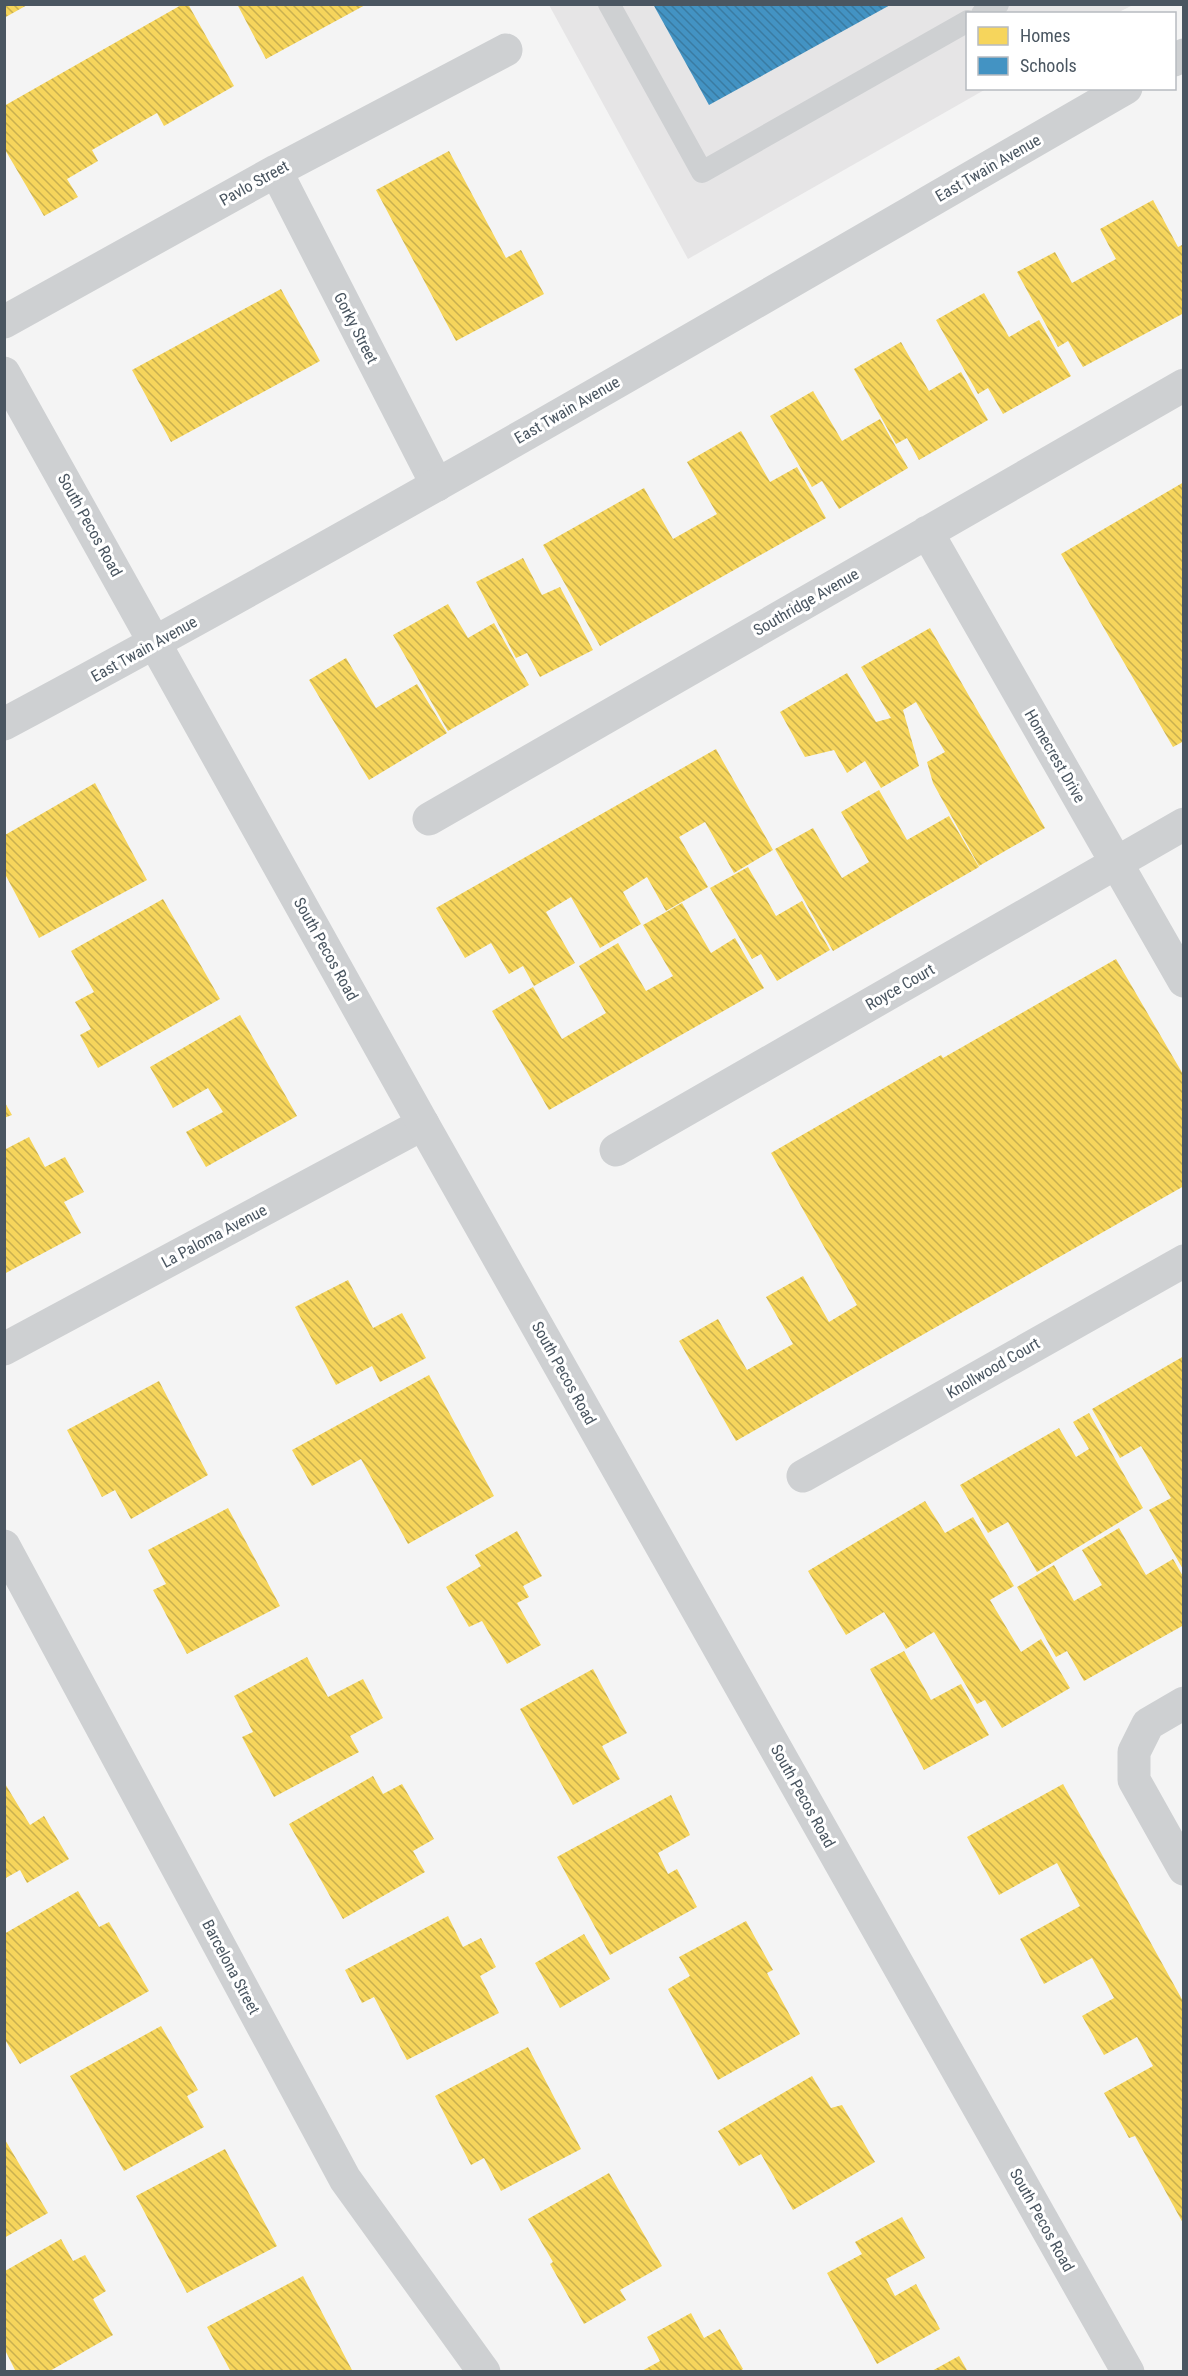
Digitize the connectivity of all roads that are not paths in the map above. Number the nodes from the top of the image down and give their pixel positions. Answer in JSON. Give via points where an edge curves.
{"nodes":[{"id":1,"x":609,"y":4,"type":"edge"},
{"id":2,"x":998,"y":4,"type":"edge"},
{"id":3,"x":985,"y":12,"type":"edge"},
{"id":4,"x":966,"y":22,"type":"edge"},
{"id":5,"x":506,"y":50,"type":"dead end"},
{"id":6,"x":1123,"y":90,"type":"edge"},
{"id":7,"x":276,"y":171,"type":"junction"},
{"id":8,"x":4,"y":322,"type":"edge"},
{"id":9,"x":4,"y":373,"type":"edge"},
{"id":10,"x":1184,"y":385,"type":"edge"},
{"id":11,"x":437,"y":485,"type":"junction"},
{"id":12,"x":927,"y":532,"type":"junction"},
{"id":13,"x":156,"y":643,"type":"junction"},
{"id":14,"x":4,"y":724,"type":"edge"},
{"id":15,"x":429,"y":819,"type":"dead end"},
{"id":16,"x":1184,"y":824,"type":"edge"},
{"id":17,"x":1116,"y":863,"type":"junction"},
{"id":18,"x":1184,"y":981,"type":"edge"},
{"id":19,"x":423,"y":1124,"type":"junction"},
{"id":20,"x":616,"y":1150,"type":"dead end"},
{"id":21,"x":1184,"y":1261,"type":"edge"},
{"id":22,"x":4,"y":1349,"type":"edge"},
{"id":23,"x":803,"y":1476,"type":"dead end"},
{"id":24,"x":4,"y":1546,"type":"edge"},
{"id":25,"x":1184,"y":1703,"type":"edge"},
{"id":26,"x":1184,"y":1869,"type":"edge"},
{"id":27,"x":484,"y":2372,"type":"edge"},
{"id":28,"x":1128,"y":2372,"type":"edge"}],
"edges":[{"from":1,"to":4,"type":"lane","via":[[702,172]]},
{"from":2,"to":3,"type":"lane"},
{"from":5,"to":7,"type":"street","name":"Pavlo Street"},
{"from":6,"to":11,"type":"street","name":"East Twain Avenue"},
{"from":7,"to":8,"type":"street","name":"Pavlo Street"},
{"from":7,"to":11,"type":"street","name":"Gorky Street"},
{"from":9,"to":13,"type":"street","name":"South Pecos Road"},
{"from":10,"to":12,"type":"street","name":"Southridge Avenue"},
{"from":11,"to":13,"type":"street","name":"East Twain Avenue"},
{"from":12,"to":15,"type":"street","name":"Southridge Avenue"},
{"from":12,"to":17,"type":"street","name":"Homecrest Drive"},
{"from":13,"to":14,"type":"street","name":"East Twain Avenue"},
{"from":13,"to":19,"type":"street","name":"South Pecos Road"},
{"from":16,"to":17,"type":"street","name":"Royce Court"},
{"from":17,"to":18,"type":"street","name":"Homecrest Drive"},
{"from":17,"to":20,"type":"street","name":"Royce Court"},
{"from":19,"to":22,"type":"street","name":"La Paloma Avenue"},
{"from":19,"to":28,"type":"street","name":"South Pecos Road"},
{"from":21,"to":23,"type":"street","name":"Knollwood Court"},
{"from":24,"to":27,"type":"street","name":"Barcelona Street","via":[[345,2179]]},
{"from":25,"to":26,"type":"street","via":[[1148,1724],[1134,1752],[1134,1780]]}]}
